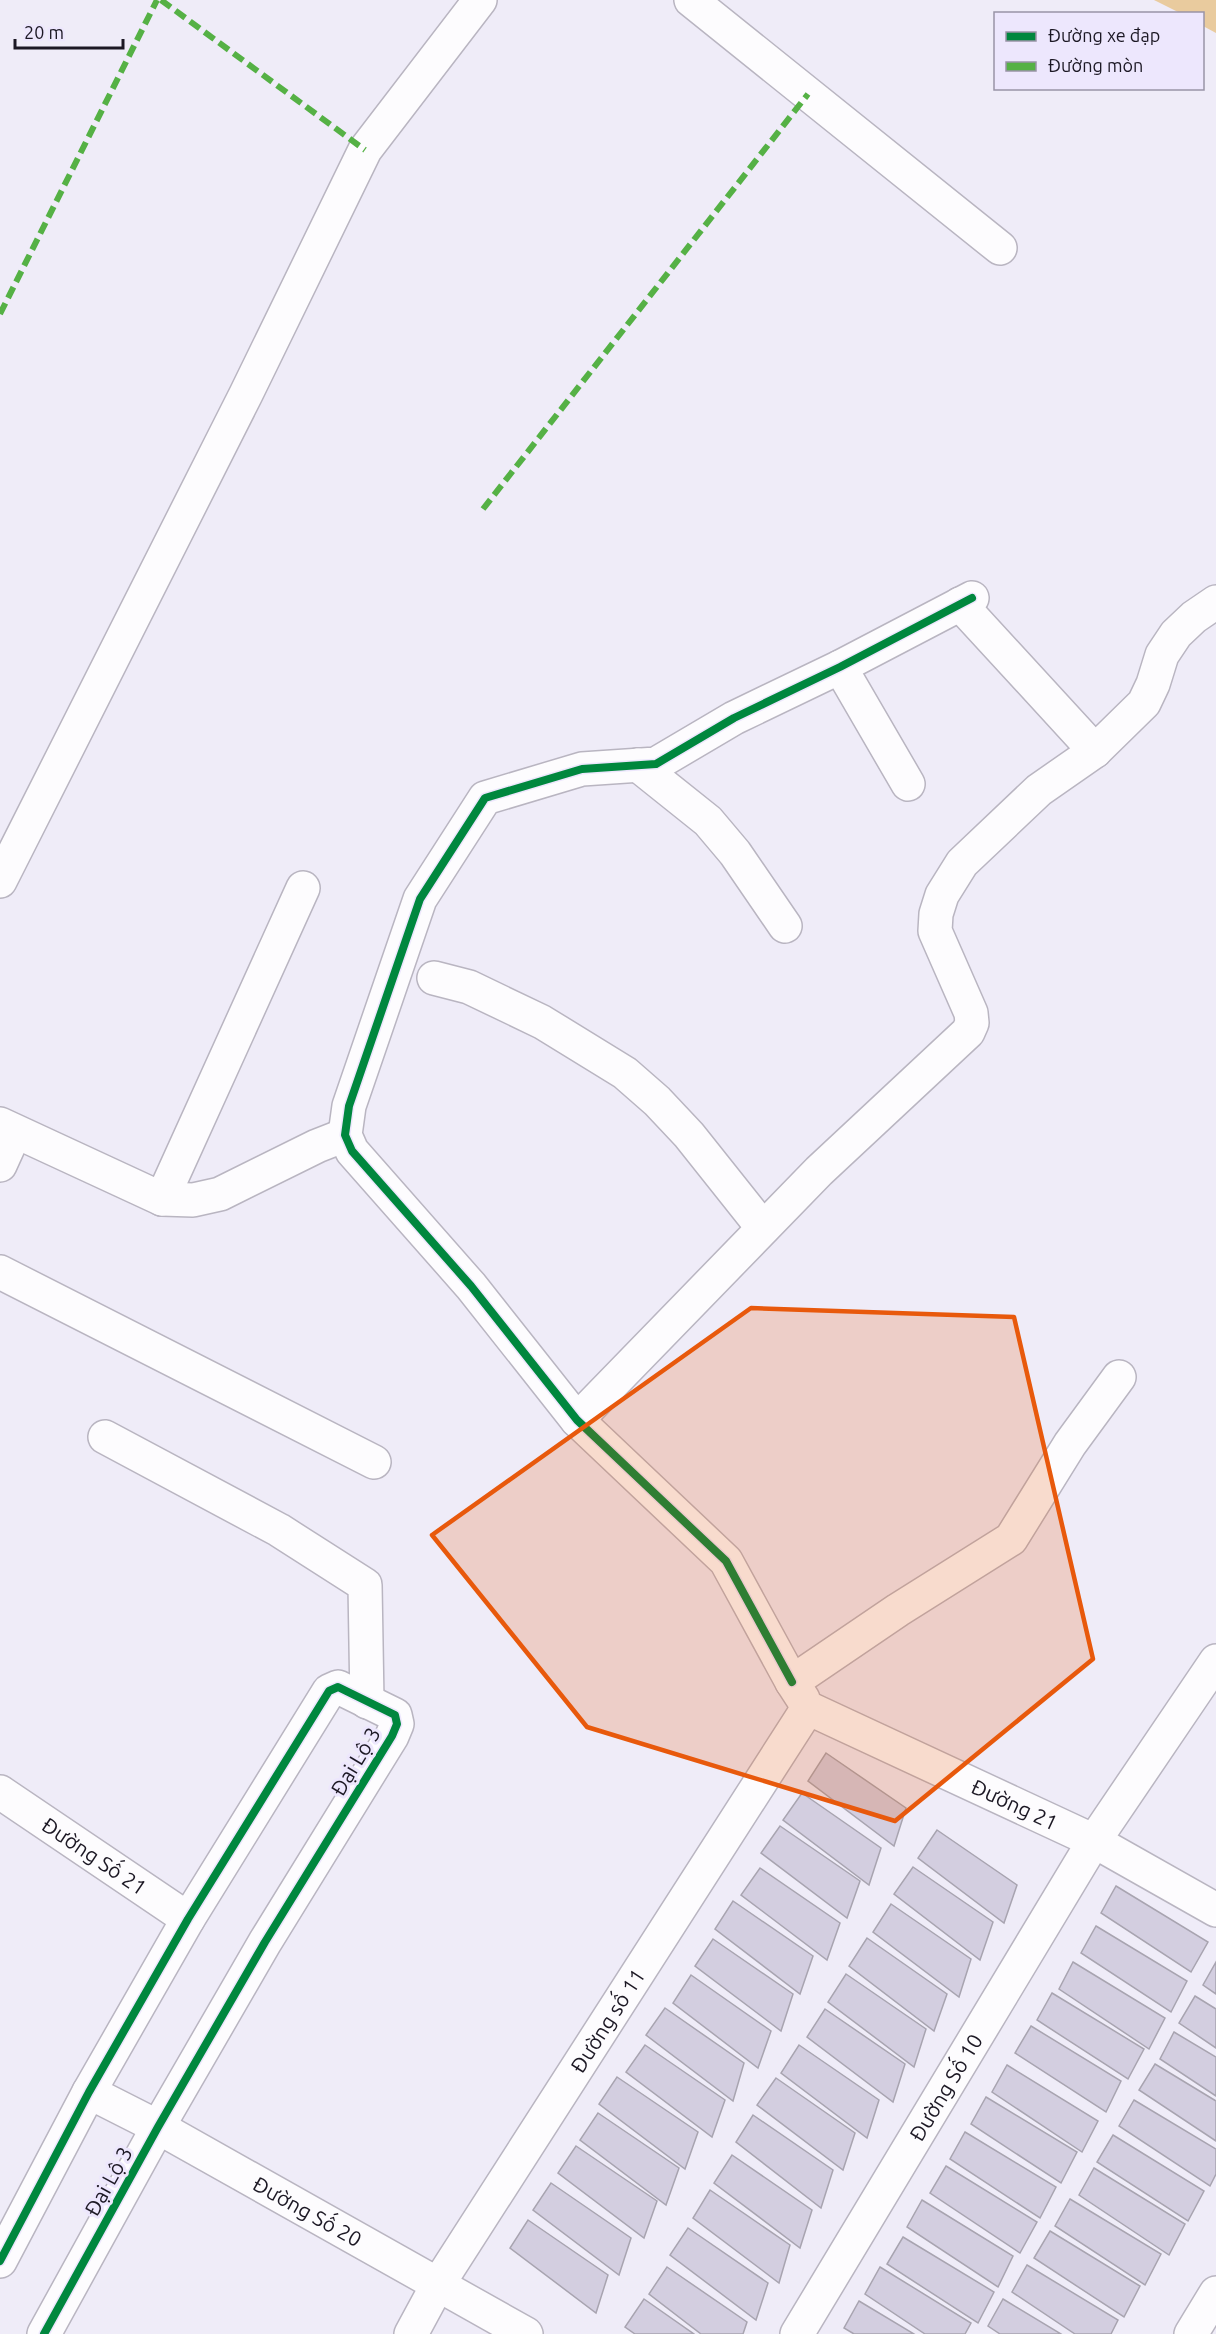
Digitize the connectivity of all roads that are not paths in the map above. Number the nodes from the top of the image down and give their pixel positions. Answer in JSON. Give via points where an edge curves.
{"nodes":[{"id":1,"x":480,"y":0,"type":"edge"},
{"id":2,"x":691,"y":0,"type":"edge"},
{"id":3,"x":1000,"y":248,"type":"dead end"},
{"id":4,"x":1216,"y":602,"type":"edge"},
{"id":5,"x":840,"y":667,"type":"junction"},
{"id":6,"x":1095,"y":751,"type":"junction"},
{"id":7,"x":638,"y":765,"type":"junction"},
{"id":8,"x":908,"y":784,"type":"dead end"},
{"id":9,"x":0,"y":881,"type":"edge"},
{"id":10,"x":303,"y":888,"type":"dead end"},
{"id":11,"x":785,"y":926,"type":"dead end"},
{"id":12,"x":434,"y":978,"type":"dead end"},
{"id":13,"x":7,"y":1128,"type":"edge"},
{"id":14,"x":345,"y":1135,"type":"junction"},
{"id":15,"x":0,"y":1165,"type":"edge"},
{"id":16,"x":162,"y":1199,"type":"junction"},
{"id":17,"x":763,"y":1228,"type":"junction"},
{"id":18,"x":0,"y":1272,"type":"edge"},
{"id":19,"x":1119,"y":1377,"type":"dead end"},
{"id":20,"x":577,"y":1420,"type":"junction"},
{"id":21,"x":105,"y":1437,"type":"dead end"},
{"id":22,"x":374,"y":1462,"type":"dead end"},
{"id":23,"x":1216,"y":1661,"type":"edge"},
{"id":24,"x":800,"y":1695,"type":"junction"},
{"id":25,"x":367,"y":1702,"type":"junction"},
{"id":26,"x":0,"y":1792,"type":"edge"},
{"id":27,"x":1094,"y":1840,"type":"junction"},
{"id":28,"x":1216,"y":1910,"type":"edge"},
{"id":29,"x":188,"y":1919,"type":"junction"},
{"id":30,"x":89,"y":2092,"type":"junction"},
{"id":31,"x":158,"y":2127,"type":"junction"},
{"id":32,"x":0,"y":2261,"type":"edge"},
{"id":33,"x":437,"y":2286,"type":"junction"},
{"id":34,"x":1216,"y":2293,"type":"edge"},
{"id":35,"x":44,"y":2334,"type":"edge"},
{"id":36,"x":411,"y":2334,"type":"edge"},
{"id":37,"x":526,"y":2334,"type":"edge"},
{"id":38,"x":797,"y":2334,"type":"edge"},
{"id":39,"x":1191,"y":2334,"type":"edge"}],
"edges":[{"from":1,"to":9,"type":"street","via":[[365,150]]},
{"from":2,"to":3,"type":"street"},
{"from":4,"to":6,"type":"street","via":[[1176,634],[1162,655],[1144,704]]},
{"from":5,"to":6,"type":"street","via":[[966,601]]},
{"from":5,"to":7,"type":"street","via":[[735,718],[656,764]]},
{"from":5,"to":8,"type":"street"},
{"from":6,"to":17,"type":"street","via":[[1040,790],[962,863],[942,895],[935,931],[971,1013],[968,1032]]},
{"from":7,"to":11,"type":"street","via":[[708,821]]},
{"from":7,"to":14,"type":"street","via":[[582,769],[485,798],[420,899],[349,1106]]},
{"from":10,"to":16,"type":"street"},
{"from":12,"to":17,"type":"street","via":[[470,987],[521,1012],[625,1073],[689,1135]]},
{"from":13,"to":15,"type":"street"},
{"from":13,"to":16,"type":"street"},
{"from":14,"to":16,"type":"street","via":[[220,1194],[193,1200]]},
{"from":14,"to":20,"type":"street","via":[[352,1151],[471,1286]]},
{"from":17,"to":20,"type":"street"},
{"from":18,"to":22,"type":"street"},
{"from":19,"to":24,"type":"street","via":[[1070,1444],[1011,1539],[898,1610]]},
{"from":20,"to":24,"type":"street","via":[[726,1561]]},
{"from":21,"to":25,"type":"street","via":[[279,1530],[365,1584]]},
{"from":23,"to":27,"type":"street","name":"Đường Số 10"},
{"from":24,"to":27,"type":"street","name":"Đường 21"},
{"from":24,"to":33,"type":"street","name":"Đường số 11"},
{"from":25,"to":29,"type":"street","name":"Đại Lộ 3","via":[[338,1687],[331,1689]]},
{"from":25,"to":31,"type":"street","name":"Đại Lộ 3","via":[[395,1715],[398,1724]]},
{"from":26,"to":29,"type":"street","name":"Đường Số 21"},
{"from":27,"to":28,"type":"street","name":"Đường 21"},
{"from":27,"to":38,"type":"street","name":"Đường Số 10"},
{"from":29,"to":30,"type":"street","name":"Đại Lộ 3"},
{"from":30,"to":31,"type":"street","name":"Đường Số 20"},
{"from":30,"to":32,"type":"street","name":"Đại Lộ 3"},
{"from":31,"to":33,"type":"street","name":"Đường Số 20"},
{"from":31,"to":35,"type":"street","name":"Đại Lộ 3"},
{"from":33,"to":36,"type":"street","name":"Đường số 11"},
{"from":33,"to":37,"type":"street","name":"Đường Số 20"},
{"from":34,"to":39,"type":"street"}]}
